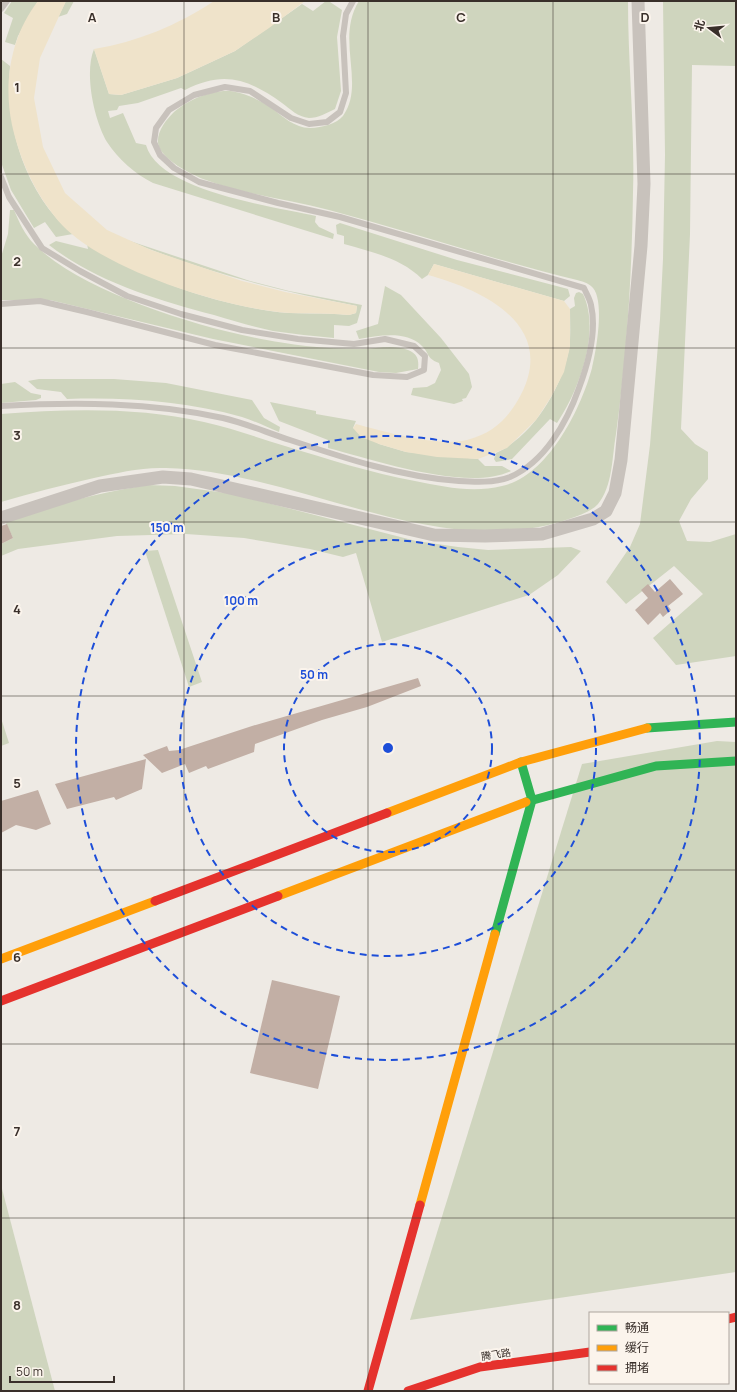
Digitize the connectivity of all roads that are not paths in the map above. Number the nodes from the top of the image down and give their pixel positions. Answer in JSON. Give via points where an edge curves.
{"nodes":[{"id":1,"x":7,"y":1,"type":"edge"},
{"id":2,"x":353,"y":1,"type":"edge"},
{"id":3,"x":638,"y":1,"type":"edge"},
{"id":4,"x":1,"y":10,"type":"edge"},
{"id":5,"x":1,"y":177,"type":"edge"},
{"id":6,"x":1,"y":304,"type":"edge"},
{"id":7,"x":1,"y":406,"type":"edge"},
{"id":8,"x":1,"y":518,"type":"edge"},
{"id":9,"x":736,"y":722,"type":"edge"},
{"id":10,"x":736,"y":761,"type":"edge"},
{"id":11,"x":521,"y":762,"type":"junction"},
{"id":12,"x":532,"y":800,"type":"junction"},
{"id":13,"x":1,"y":959,"type":"edge"},
{"id":14,"x":1,"y":1000,"type":"edge"},
{"id":15,"x":589,"y":1352,"type":"edge"},
{"id":16,"x":368,"y":1391,"type":"edge"},
{"id":17,"x":408,"y":1391,"type":"edge"}],
"edges":[{"from":1,"to":4,"type":"lane"},
{"from":2,"to":7,"type":"lane","via":[[346,14],[343,36],[346,93],[340,112],[327,122],[309,124],[291,118],[250,91],[225,87],[194,95],[169,110],[156,128],[154,142],[160,155],[174,168],[199,182],[270,202],[340,217],[584,288],[591,305],[592,339],[586,370],[573,406],[557,435],[535,460],[511,476],[475,482],[437,479],[393,470],[343,457],[226,418],[177,409],[52,404]]},
{"from":3,"to":8,"type":"street","via":[[644,184],[641,246],[621,460],[615,493],[606,511],[592,520],[542,534],[434,535],[191,479],[163,477],[100,486]]},
{"from":5,"to":6,"type":"lane","via":[[9,197],[42,248],[127,296],[242,330],[354,344],[385,339],[414,346],[425,356],[424,370],[407,377],[373,375],[215,345],[40,302]]},
{"from":9,"to":11,"type":"street","via":[[650,727]]},
{"from":10,"to":12,"type":"street","via":[[656,766]]},
{"from":11,"to":12,"type":"street"},
{"from":11,"to":13,"type":"street"},
{"from":12,"to":14,"type":"street"},
{"from":12,"to":16,"type":"street"},
{"from":15,"to":17,"type":"street","name":"腾飞路","via":[[480,1367]]}]}
